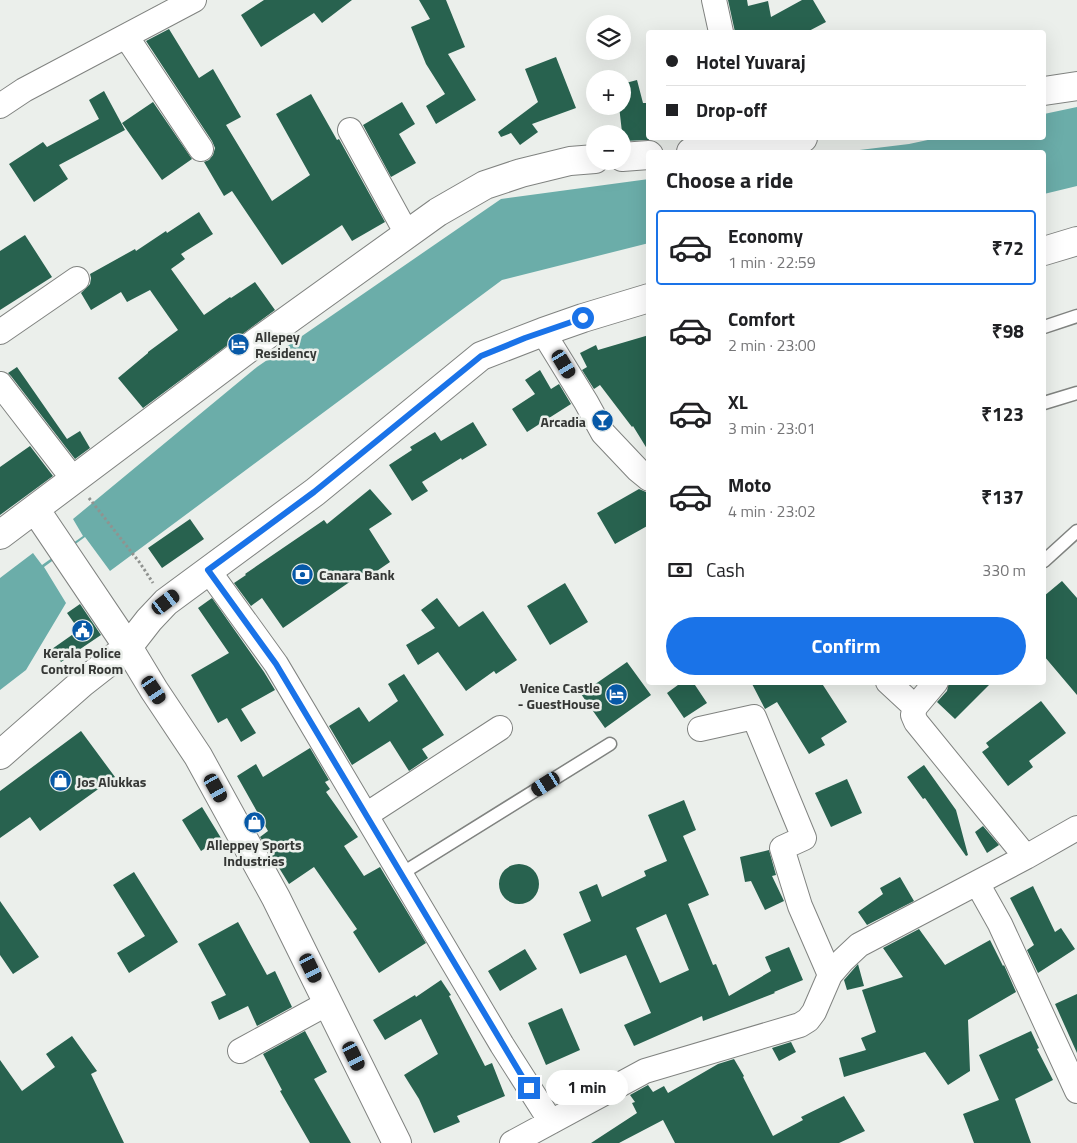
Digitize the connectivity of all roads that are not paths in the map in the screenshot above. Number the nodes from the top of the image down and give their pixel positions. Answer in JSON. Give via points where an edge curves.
{"nodes":[{"id":1,"x":194,"y":0,"type":"edge"},
{"id":2,"x":714,"y":0,"type":"edge"},
{"id":3,"x":721,"y":30,"type":"edge"},
{"id":4,"x":126,"y":36,"type":"junction"},
{"id":5,"x":1077,"y":86,"type":"edge"},
{"id":6,"x":1046,"y":91,"type":"edge"},
{"id":7,"x":0,"y":106,"type":"edge"},
{"id":8,"x":350,"y":130,"type":"dead end"},
{"id":9,"x":771,"y":141,"type":"edge"},
{"id":10,"x":201,"y":149,"type":"dead end"},
{"id":11,"x":736,"y":150,"type":"edge"},
{"id":12,"x":646,"y":155,"type":"edge"},
{"id":13,"x":631,"y":156,"type":"edge"},
{"id":14,"x":586,"y":160,"type":"edge"},
{"id":15,"x":408,"y":234,"type":"junction"},
{"id":16,"x":1077,"y":241,"type":"edge"},
{"id":17,"x":1046,"y":250,"type":"edge"},
{"id":18,"x":77,"y":279,"type":"dead end"},
{"id":19,"x":646,"y":299,"type":"edge"},
{"id":20,"x":1077,"y":316,"type":"edge"},
{"id":21,"x":1046,"y":326,"type":"edge"},
{"id":22,"x":0,"y":332,"type":"edge"},
{"id":23,"x":542,"y":332,"type":"junction"},
{"id":24,"x":0,"y":384,"type":"edge"},
{"id":25,"x":1077,"y":392,"type":"edge"},
{"id":26,"x":1046,"y":402,"type":"edge"},
{"id":27,"x":646,"y":477,"type":"edge"},
{"id":28,"x":81,"y":489,"type":"junction"},
{"id":29,"x":35,"y":509,"type":"junction"},
{"id":30,"x":1077,"y":531,"type":"edge"},
{"id":31,"x":0,"y":535,"type":"edge"},
{"id":32,"x":1046,"y":559,"type":"edge"},
{"id":33,"x":208,"y":570,"type":"junction"},
{"id":34,"x":128,"y":647,"type":"junction"},
{"id":35,"x":891,"y":685,"type":"edge"},
{"id":36,"x":933,"y":685,"type":"edge"},
{"id":37,"x":915,"y":707,"type":"junction"},
{"id":38,"x":500,"y":728,"type":"dead end"},
{"id":39,"x":700,"y":729,"type":"dead end"},
{"id":40,"x":610,"y":744,"type":"dead end"},
{"id":41,"x":0,"y":754,"type":"edge"},
{"id":42,"x":366,"y":815,"type":"junction"},
{"id":43,"x":1077,"y":828,"type":"edge"},
{"id":44,"x":1026,"y":857,"type":"junction"},
{"id":45,"x":401,"y":874,"type":"junction"},
{"id":46,"x":977,"y":883,"type":"junction"},
{"id":47,"x":830,"y":975,"type":"junction"},
{"id":48,"x":328,"y":1003,"type":"junction"},
{"id":49,"x":240,"y":1051,"type":"dead end"},
{"id":50,"x":1077,"y":1092,"type":"edge"},
{"id":51,"x":551,"y":1122,"type":"junction"},
{"id":52,"x":397,"y":1143,"type":"edge"},
{"id":53,"x":512,"y":1143,"type":"edge"}],
"edges":[{"from":1,"to":4,"type":"street"},
{"from":2,"to":3,"type":"street"},
{"from":4,"to":7,"type":"street"},
{"from":4,"to":10,"type":"street"},
{"from":5,"to":6,"type":"main road"},
{"from":8,"to":15,"type":"street"},
{"from":9,"to":11,"type":"main road"},
{"from":12,"to":13,"type":"main road"},
{"from":14,"to":15,"type":"main road","via":[[521,173],[485,185]]},
{"from":15,"to":28,"type":"main road","via":[[257,342]]},
{"from":16,"to":17,"type":"main road"},
{"from":18,"to":22,"type":"street"},
{"from":19,"to":23,"type":"main road"},
{"from":20,"to":21,"type":"lane"},
{"from":23,"to":27,"type":"street","via":[[582,394],[602,433]]},
{"from":23,"to":33,"type":"main road","via":[[481,356],[314,492]]},
{"from":24,"to":28,"type":"street"},
{"from":25,"to":26,"type":"lane"},
{"from":28,"to":29,"type":"main road"},
{"from":29,"to":31,"type":"main road"},
{"from":29,"to":34,"type":"main road"},
{"from":30,"to":32,"type":"lane"},
{"from":33,"to":34,"type":"main road","via":[[166,602]]},
{"from":33,"to":42,"type":"street","via":[[276,664]]},
{"from":34,"to":41,"type":"main road"},
{"from":34,"to":48,"type":"main road","via":[[198,756],[276,898]]},
{"from":35,"to":37,"type":"street"},
{"from":36,"to":37,"type":"street"},
{"from":37,"to":44,"type":"street","via":[[913,715],[916,722]]},
{"from":38,"to":42,"type":"street"},
{"from":39,"to":47,"type":"street","via":[[754,717],[804,838],[782,848],[800,906]]},
{"from":40,"to":45,"type":"lane"},
{"from":42,"to":45,"type":"street"},
{"from":43,"to":44,"type":"street"},
{"from":44,"to":46,"type":"street"},
{"from":45,"to":51,"type":"street"},
{"from":46,"to":47,"type":"street","via":[[859,945]]},
{"from":46,"to":50,"type":"street","via":[[1000,924]]},
{"from":47,"to":51,"type":"street","via":[[814,1012],[800,1025],[644,1071]]},
{"from":48,"to":49,"type":"street"},
{"from":48,"to":52,"type":"main road"},
{"from":51,"to":53,"type":"street"}]}
